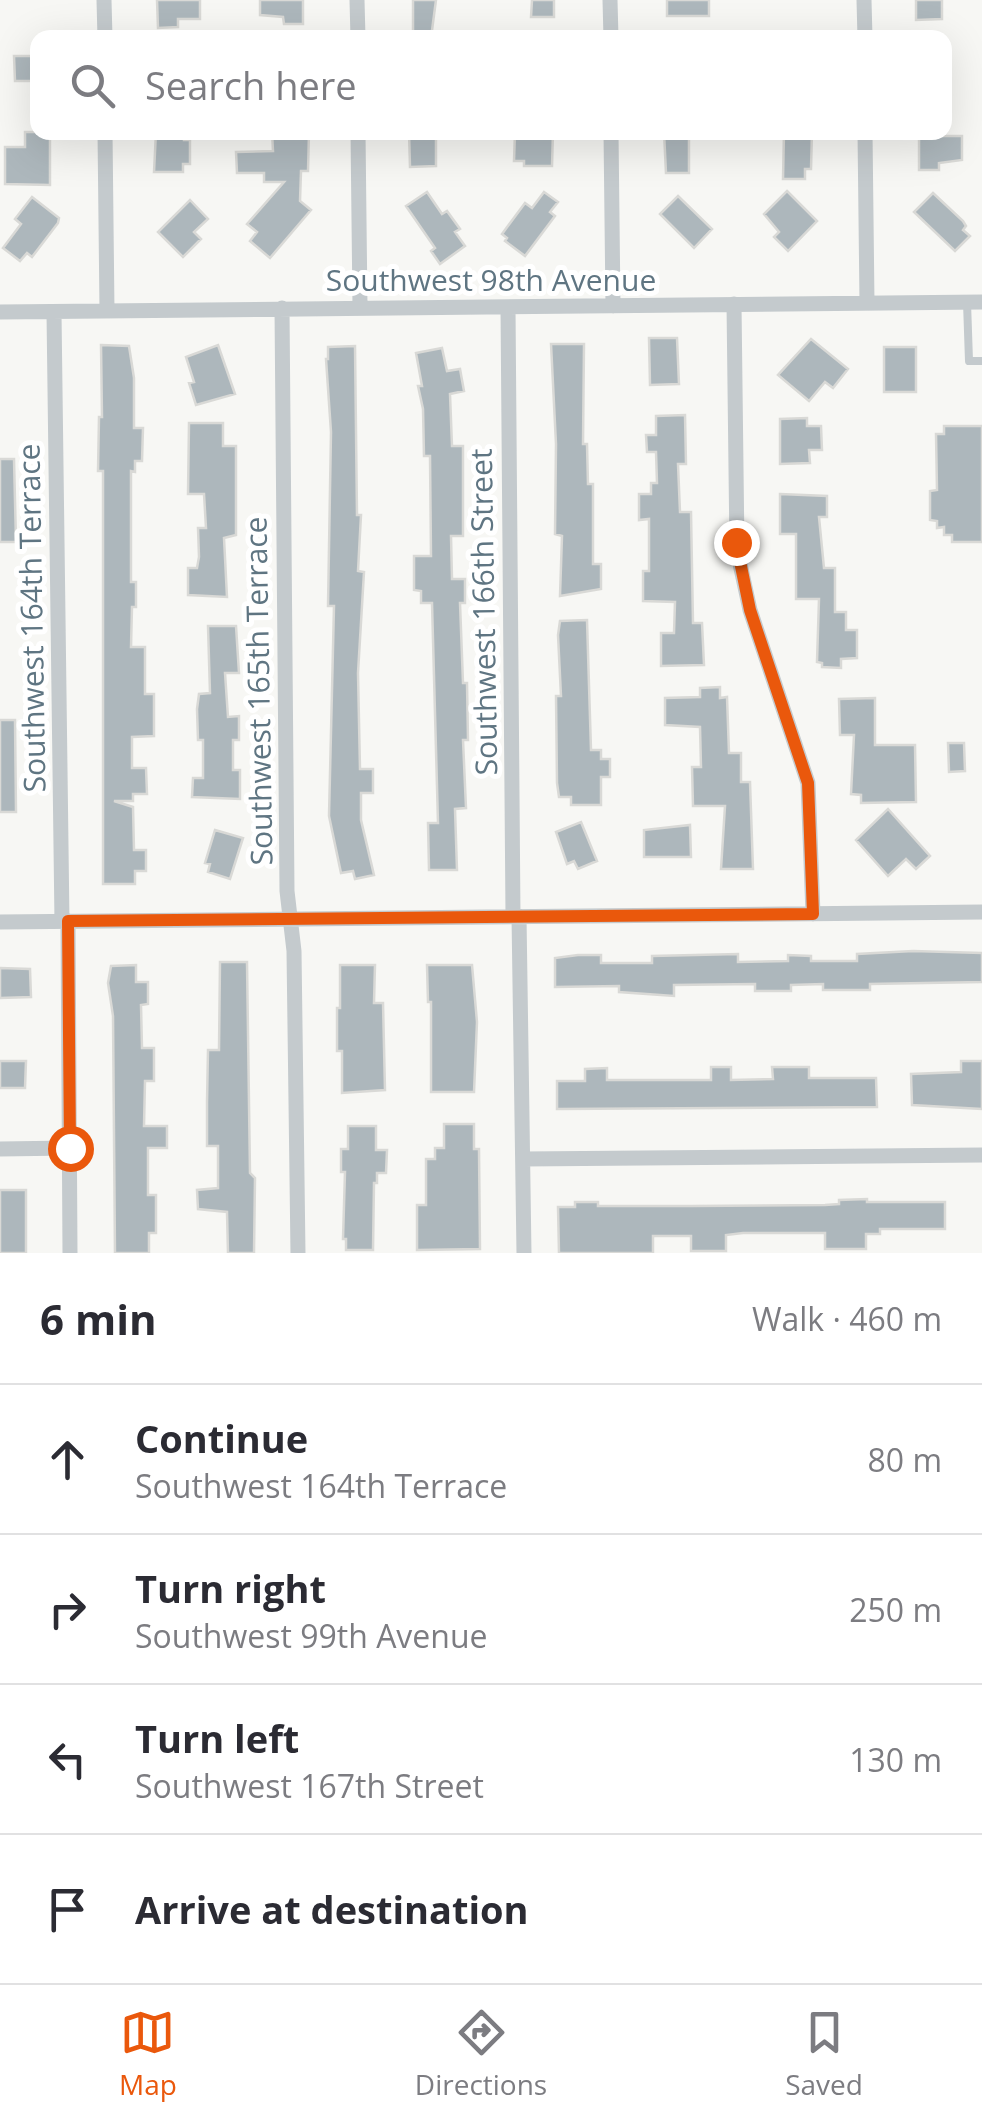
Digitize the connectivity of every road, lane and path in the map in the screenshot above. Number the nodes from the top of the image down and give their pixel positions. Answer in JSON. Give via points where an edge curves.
{"nodes":[{"id":1,"x":104,"y":0,"type":"edge"},
{"id":2,"x":357,"y":0,"type":"edge"},
{"id":3,"x":610,"y":0,"type":"edge"},
{"id":4,"x":864,"y":0,"type":"edge"},
{"id":5,"x":105,"y":30,"type":"edge"},
{"id":6,"x":358,"y":30,"type":"edge"},
{"id":7,"x":611,"y":30,"type":"edge"},
{"id":8,"x":864,"y":30,"type":"edge"},
{"id":9,"x":106,"y":140,"type":"edge"},
{"id":10,"x":358,"y":140,"type":"edge"},
{"id":11,"x":612,"y":140,"type":"edge"},
{"id":12,"x":865,"y":140,"type":"edge"},
{"id":13,"x":975,"y":302,"type":"edge"},
{"id":14,"x":867,"y":303,"type":"junction"},
{"id":15,"x":734,"y":304,"type":"junction"},
{"id":16,"x":613,"y":306,"type":"junction"},
{"id":17,"x":360,"y":307,"type":"junction"},
{"id":18,"x":508,"y":307,"type":"junction"},
{"id":19,"x":282,"y":308,"type":"junction"},
{"id":20,"x":107,"y":311,"type":"junction"},
{"id":21,"x":0,"y":312,"type":"edge"},
{"id":22,"x":54,"y":313,"type":"junction"},
{"id":23,"x":982,"y":361,"type":"edge"},
{"id":24,"x":982,"y":912,"type":"edge"},
{"id":25,"x":813,"y":914,"type":"junction"},
{"id":26,"x":516,"y":916,"type":"junction"},
{"id":27,"x":290,"y":918,"type":"junction"},
{"id":28,"x":65,"y":921,"type":"junction"},
{"id":29,"x":0,"y":922,"type":"edge"},
{"id":30,"x":0,"y":1148,"type":"edge"},
{"id":31,"x":70,"y":1148,"type":"junction"},
{"id":32,"x":982,"y":1155,"type":"edge"},
{"id":33,"x":523,"y":1158,"type":"junction"},
{"id":34,"x":70,"y":1253,"type":"edge"},
{"id":35,"x":298,"y":1253,"type":"edge"},
{"id":36,"x":524,"y":1253,"type":"edge"}],
"edges":[{"from":1,"to":5,"type":"street"},
{"from":2,"to":6,"type":"street"},
{"from":3,"to":7,"type":"street"},
{"from":4,"to":8,"type":"street"},
{"from":9,"to":20,"type":"street"},
{"from":10,"to":17,"type":"street"},
{"from":11,"to":16,"type":"street"},
{"from":12,"to":14,"type":"street"},
{"from":13,"to":14,"type":"street","name":"Southwest 98th Avenue"},
{"from":13,"to":23,"type":"lane","via":[[969,361]]},
{"from":14,"to":15,"type":"street","name":"Southwest 98th Avenue"},
{"from":15,"to":16,"type":"street","name":"Southwest 98th Avenue"},
{"from":15,"to":25,"type":"street","via":[[737,550],[750,610],[808,783]]},
{"from":16,"to":18,"type":"street","name":"Southwest 98th Avenue"},
{"from":17,"to":18,"type":"street","name":"Southwest 98th Avenue"},
{"from":17,"to":19,"type":"street","name":"Southwest 98th Avenue"},
{"from":18,"to":26,"type":"street","name":"Southwest 166th Street"},
{"from":19,"to":20,"type":"street","name":"Southwest 98th Avenue"},
{"from":19,"to":27,"type":"street","name":"Southwest 165th Terrace"},
{"from":20,"to":22,"type":"street","name":"Southwest 98th Avenue"},
{"from":21,"to":22,"type":"street","name":"Southwest 98th Avenue"},
{"from":22,"to":28,"type":"street","name":"Southwest 164th Terrace"},
{"from":24,"to":25,"type":"street"},
{"from":25,"to":26,"type":"street"},
{"from":26,"to":27,"type":"street"},
{"from":26,"to":33,"type":"street","name":"Southwest 166th Street"},
{"from":27,"to":28,"type":"street"},
{"from":27,"to":35,"type":"street","name":"Southwest 165th Terrace"},
{"from":28,"to":29,"type":"street"},
{"from":28,"to":31,"type":"street","name":"Southwest 164th Terrace"},
{"from":30,"to":31,"type":"street"},
{"from":31,"to":34,"type":"street","name":"Southwest 164th Terrace"},
{"from":32,"to":33,"type":"street"},
{"from":33,"to":36,"type":"street","name":"Southwest 166th Street"}]}
